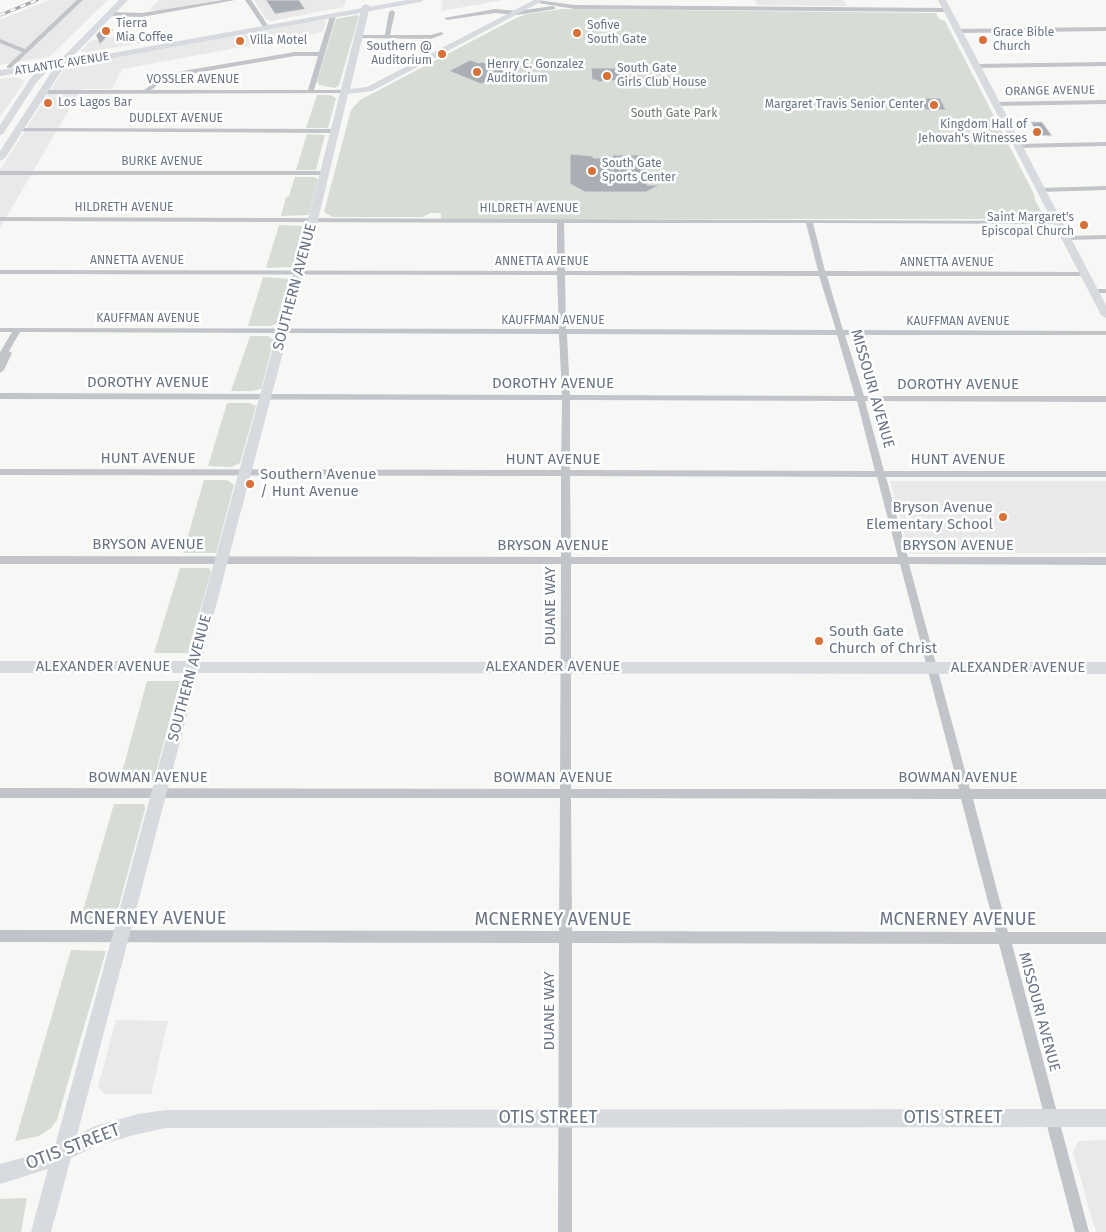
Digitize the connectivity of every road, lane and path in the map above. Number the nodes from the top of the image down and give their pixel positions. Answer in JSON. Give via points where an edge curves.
{"nodes":[{"id":1,"x":80,"y":0,"type":"edge"},
{"id":2,"x":115,"y":0,"type":"edge"},
{"id":3,"x":124,"y":0,"type":"edge"},
{"id":4,"x":232,"y":0,"type":"edge"},
{"id":5,"x":248,"y":0,"type":"edge"},
{"id":6,"x":400,"y":0,"type":"edge"},
{"id":7,"x":420,"y":0,"type":"edge"},
{"id":8,"x":558,"y":0,"type":"edge"},
{"id":9,"x":942,"y":0,"type":"edge"},
{"id":10,"x":539,"y":1,"type":"edge"},
{"id":11,"x":568,"y":6,"type":"junction"},
{"id":12,"x":582,"y":7,"type":"junction"},
{"id":13,"x":366,"y":8,"type":"junction"},
{"id":14,"x":947,"y":10,"type":"junction"},
{"id":15,"x":392,"y":12,"type":"dead end"},
{"id":16,"x":517,"y":13,"type":"junction"},
{"id":17,"x":110,"y":14,"type":"junction"},
{"id":18,"x":333,"y":16,"type":"junction"},
{"id":19,"x":447,"y":18,"type":"dead end"},
{"id":20,"x":265,"y":26,"type":"junction"},
{"id":21,"x":1106,"y":29,"type":"edge"},
{"id":22,"x":958,"y":31,"type":"junction"},
{"id":23,"x":441,"y":34,"type":"dead end"},
{"id":24,"x":358,"y":37,"type":"junction"},
{"id":25,"x":386,"y":37,"type":"junction"},
{"id":26,"x":0,"y":41,"type":"edge"},
{"id":27,"x":25,"y":51,"type":"junction"},
{"id":28,"x":321,"y":54,"type":"junction"},
{"id":29,"x":55,"y":63,"type":"junction"},
{"id":30,"x":1106,"y":64,"type":"edge"},
{"id":31,"x":976,"y":66,"type":"junction"},
{"id":32,"x":4,"y":68,"type":"edge"},
{"id":33,"x":0,"y":75,"type":"edge"},
{"id":34,"x":33,"y":81,"type":"junction"},
{"id":35,"x":369,"y":89,"type":"junction"},
{"id":36,"x":42,"y":92,"type":"junction"},
{"id":37,"x":145,"y":92,"type":"junction"},
{"id":38,"x":310,"y":92,"type":"junction"},
{"id":39,"x":344,"y":92,"type":"junction"},
{"id":40,"x":1106,"y":102,"type":"edge"},
{"id":41,"x":995,"y":104,"type":"junction"},
{"id":42,"x":336,"y":127,"type":"junction"},
{"id":43,"x":18,"y":130,"type":"junction"},
{"id":44,"x":0,"y":132,"type":"edge"},
{"id":45,"x":1106,"y":144,"type":"edge"},
{"id":46,"x":1017,"y":146,"type":"junction"},
{"id":47,"x":0,"y":158,"type":"edge"},
{"id":48,"x":0,"y":173,"type":"edge"},
{"id":49,"x":324,"y":173,"type":"junction"},
{"id":50,"x":1106,"y":188,"type":"edge"},
{"id":51,"x":1040,"y":190,"type":"junction"},
{"id":52,"x":0,"y":219,"type":"edge"},
{"id":53,"x":313,"y":220,"type":"junction"},
{"id":54,"x":560,"y":221,"type":"junction"},
{"id":55,"x":810,"y":221,"type":"junction"},
{"id":56,"x":1057,"y":222,"type":"junction"},
{"id":57,"x":1106,"y":237,"type":"edge"},
{"id":58,"x":1066,"y":238,"type":"junction"},
{"id":59,"x":0,"y":272,"type":"edge"},
{"id":60,"x":299,"y":273,"type":"junction"},
{"id":61,"x":561,"y":273,"type":"junction"},
{"id":62,"x":824,"y":274,"type":"junction"},
{"id":63,"x":1084,"y":274,"type":"junction"},
{"id":64,"x":1093,"y":291,"type":"junction"},
{"id":65,"x":1106,"y":291,"type":"edge"},
{"id":66,"x":1106,"y":315,"type":"edge"},
{"id":67,"x":0,"y":330,"type":"edge"},
{"id":68,"x":17,"y":330,"type":"junction"},
{"id":69,"x":284,"y":331,"type":"junction"},
{"id":70,"x":563,"y":332,"type":"junction"},
{"id":71,"x":840,"y":332,"type":"junction"},
{"id":72,"x":1106,"y":333,"type":"edge"},
{"id":73,"x":12,"y":341,"type":"junction"},
{"id":74,"x":0,"y":359,"type":"edge"},
{"id":75,"x":0,"y":370,"type":"edge"},
{"id":76,"x":0,"y":396,"type":"edge"},
{"id":77,"x":265,"y":397,"type":"junction"},
{"id":78,"x":565,"y":398,"type":"junction"},
{"id":79,"x":860,"y":399,"type":"junction"},
{"id":80,"x":1106,"y":399,"type":"edge"},
{"id":81,"x":0,"y":472,"type":"edge"},
{"id":82,"x":245,"y":472,"type":"junction"},
{"id":83,"x":880,"y":473,"type":"junction"},
{"id":84,"x":566,"y":474,"type":"junction"},
{"id":85,"x":1106,"y":474,"type":"edge"},
{"id":86,"x":0,"y":560,"type":"edge"},
{"id":87,"x":221,"y":560,"type":"junction"},
{"id":88,"x":566,"y":561,"type":"junction"},
{"id":89,"x":904,"y":561,"type":"junction"},
{"id":90,"x":1106,"y":561,"type":"edge"},
{"id":91,"x":0,"y":667,"type":"edge"},
{"id":92,"x":194,"y":667,"type":"junction"},
{"id":93,"x":566,"y":667,"type":"junction"},
{"id":94,"x":933,"y":668,"type":"junction"},
{"id":95,"x":1106,"y":668,"type":"edge"},
{"id":96,"x":0,"y":792,"type":"edge"},
{"id":97,"x":160,"y":793,"type":"junction"},
{"id":98,"x":566,"y":793,"type":"junction"},
{"id":99,"x":965,"y":794,"type":"junction"},
{"id":100,"x":1106,"y":794,"type":"edge"},
{"id":101,"x":0,"y":936,"type":"edge"},
{"id":102,"x":119,"y":936,"type":"junction"},
{"id":103,"x":565,"y":937,"type":"junction"},
{"id":104,"x":1004,"y":938,"type":"junction"},
{"id":105,"x":1106,"y":938,"type":"edge"},
{"id":106,"x":565,"y":1118,"type":"junction"},
{"id":107,"x":1051,"y":1118,"type":"junction"},
{"id":108,"x":1106,"y":1118,"type":"edge"},
{"id":109,"x":63,"y":1151,"type":"junction"},
{"id":110,"x":0,"y":1174,"type":"edge"},
{"id":111,"x":41,"y":1232,"type":"edge"},
{"id":112,"x":565,"y":1232,"type":"edge"},
{"id":113,"x":1082,"y":1232,"type":"edge"}],
"edges":[{"from":1,"to":27,"type":"street"},
{"from":2,"to":17,"type":"main road","via":[[108,11]]},
{"from":2,"to":29,"type":"main road"},
{"from":3,"to":17,"type":"main road"},
{"from":4,"to":17,"type":"street","via":[[142,15]]},
{"from":5,"to":20,"type":"street"},
{"from":6,"to":13,"type":"main road","name":"ATLANTIC AVENUE"},
{"from":7,"to":13,"type":"main road","name":"ATLANTIC AVENUE"},
{"from":8,"to":12,"type":"street"},
{"from":9,"to":14,"type":"street"},
{"from":10,"to":11,"type":"street"},
{"from":10,"to":16,"type":"street","name":"SOUTHERN AVENUE"},
{"from":11,"to":12,"type":"street"},
{"from":11,"to":16,"type":"street"},
{"from":12,"to":14,"type":"street"},
{"from":13,"to":18,"type":"main road","name":"ATLANTIC AVENUE"},
{"from":13,"to":20,"type":"main road","name":"ATLANTIC AVENUE"},
{"from":13,"to":24,"type":"street"},
{"from":14,"to":22,"type":"street"},
{"from":15,"to":25,"type":"street"},
{"from":16,"to":19,"type":"street","via":[[495,11]]},
{"from":16,"to":35,"type":"street","name":"SOUTHERN AVENUE"},
{"from":17,"to":29,"type":"main road"},
{"from":18,"to":20,"type":"main road","name":"ATLANTIC AVENUE"},
{"from":18,"to":28,"type":"street"},
{"from":20,"to":29,"type":"main road","name":"ATLANTIC AVENUE"},
{"from":21,"to":22,"type":"street"},
{"from":22,"to":31,"type":"street"},
{"from":23,"to":25,"type":"street"},
{"from":24,"to":25,"type":"street"},
{"from":24,"to":39,"type":"street"},
{"from":26,"to":27,"type":"street"},
{"from":27,"to":32,"type":"street"},
{"from":28,"to":37,"type":"street","via":[[295,54],[174,74]]},
{"from":28,"to":38,"type":"street"},
{"from":29,"to":32,"type":"main road","name":"ATLANTIC AVENUE"},
{"from":29,"to":33,"type":"main road","name":"ATLANTIC AVENUE"},
{"from":29,"to":34,"type":"main road"},
{"from":29,"to":36,"type":"main road"},
{"from":30,"to":31,"type":"street"},
{"from":31,"to":41,"type":"street"},
{"from":33,"to":34,"type":"main road","via":[[22,74]]},
{"from":34,"to":44,"type":"main road"},
{"from":35,"to":39,"type":"street","name":"SOUTHERN AVENUE"},
{"from":35,"to":42,"type":"street","name":"SOUTHERN AVENUE","via":[[354,101]]},
{"from":36,"to":37,"type":"street","name":"VOSSLER AVENUE"},
{"from":36,"to":43,"type":"main road"},
{"from":37,"to":38,"type":"street","name":"VOSSLER AVENUE"},
{"from":38,"to":39,"type":"street","name":"VOSSLER AVENUE"},
{"from":39,"to":42,"type":"street","name":"SOUTHERN AVENUE"},
{"from":40,"to":41,"type":"street","name":"ORANGE AVENUE"},
{"from":41,"to":46,"type":"street"},
{"from":42,"to":43,"type":"street","name":"DUDLEXT AVENUE"},
{"from":42,"to":49,"type":"street","name":"SOUTHERN AVENUE"},
{"from":43,"to":47,"type":"main road"},
{"from":45,"to":46,"type":"street"},
{"from":46,"to":51,"type":"street"},
{"from":48,"to":49,"type":"street","name":"BURKE AVENUE"},
{"from":49,"to":53,"type":"street","name":"SOUTHERN AVENUE"},
{"from":50,"to":51,"type":"street"},
{"from":51,"to":56,"type":"street"},
{"from":52,"to":53,"type":"street","name":"HILDRETH AVENUE"},
{"from":53,"to":54,"type":"street","name":"HILDRETH AVENUE"},
{"from":53,"to":60,"type":"street","name":"SOUTHERN AVENUE"},
{"from":54,"to":55,"type":"street","name":"HILDRETH AVENUE"},
{"from":54,"to":61,"type":"street","name":"DUANE WAY"},
{"from":55,"to":56,"type":"street","name":"HILDRETH AVENUE"},
{"from":55,"to":62,"type":"street","name":"MISSOURI AVENUE"},
{"from":56,"to":58,"type":"street"},
{"from":57,"to":58,"type":"street"},
{"from":58,"to":63,"type":"street"},
{"from":59,"to":60,"type":"street","name":"ANNETTA AVENUE"},
{"from":60,"to":61,"type":"street","name":"ANNETTA AVENUE"},
{"from":60,"to":69,"type":"street","name":"SOUTHERN AVENUE"},
{"from":61,"to":62,"type":"street","name":"ANNETTA AVENUE"},
{"from":61,"to":70,"type":"street","name":"DUANE WAY"},
{"from":62,"to":63,"type":"street","name":"ANNETTA AVENUE"},
{"from":62,"to":71,"type":"street","name":"MISSOURI AVENUE"},
{"from":63,"to":64,"type":"street"},
{"from":64,"to":65,"type":"street"},
{"from":64,"to":66,"type":"street"},
{"from":67,"to":68,"type":"street","name":"KAUFFMAN AVENUE"},
{"from":68,"to":69,"type":"street","name":"KAUFFMAN AVENUE"},
{"from":68,"to":73,"type":"street"},
{"from":69,"to":70,"type":"street","name":"KAUFFMAN AVENUE"},
{"from":69,"to":77,"type":"street","name":"SOUTHERN AVENUE"},
{"from":70,"to":71,"type":"street","name":"KAUFFMAN AVENUE"},
{"from":70,"to":78,"type":"street","name":"DUANE WAY"},
{"from":71,"to":72,"type":"street","name":"KAUFFMAN AVENUE"},
{"from":71,"to":79,"type":"street","name":"MISSOURI AVENUE"},
{"from":73,"to":74,"type":"street"},
{"from":73,"to":75,"type":"street"},
{"from":76,"to":77,"type":"street","name":"DOROTHY AVENUE"},
{"from":77,"to":78,"type":"street","name":"DOROTHY AVENUE"},
{"from":77,"to":82,"type":"street","name":"SOUTHERN AVENUE"},
{"from":78,"to":79,"type":"street","name":"DOROTHY AVENUE"},
{"from":78,"to":84,"type":"street","name":"DUANE WAY"},
{"from":79,"to":80,"type":"street","name":"DOROTHY AVENUE"},
{"from":79,"to":83,"type":"street","name":"MISSOURI AVENUE"},
{"from":81,"to":82,"type":"street","name":"HUNT AVENUE"},
{"from":82,"to":84,"type":"street","name":"HUNT AVENUE"},
{"from":82,"to":87,"type":"street","name":"SOUTHERN AVENUE"},
{"from":83,"to":84,"type":"street","name":"HUNT AVENUE"},
{"from":83,"to":85,"type":"street","name":"HUNT AVENUE"},
{"from":83,"to":89,"type":"street","name":"MISSOURI AVENUE"},
{"from":84,"to":88,"type":"street","name":"DUANE WAY"},
{"from":86,"to":87,"type":"street","name":"BRYSON AVENUE"},
{"from":87,"to":88,"type":"street","name":"BRYSON AVENUE"},
{"from":87,"to":92,"type":"street","name":"SOUTHERN AVENUE"},
{"from":88,"to":89,"type":"street","name":"BRYSON AVENUE"},
{"from":88,"to":93,"type":"street","name":"DUANE WAY"},
{"from":89,"to":90,"type":"street","name":"BRYSON AVENUE"},
{"from":89,"to":94,"type":"street","name":"MISSOURI AVENUE"},
{"from":91,"to":92,"type":"street","name":"ALEXANDER AVENUE"},
{"from":92,"to":93,"type":"street","name":"ALEXANDER AVENUE"},
{"from":92,"to":97,"type":"street","name":"SOUTHERN AVENUE"},
{"from":93,"to":94,"type":"street","name":"ALEXANDER AVENUE"},
{"from":93,"to":98,"type":"street","name":"DUANE WAY"},
{"from":94,"to":95,"type":"street","name":"ALEXANDER AVENUE"},
{"from":94,"to":99,"type":"street","name":"MISSOURI AVENUE"},
{"from":96,"to":97,"type":"street","name":"BOWMAN AVENUE"},
{"from":97,"to":98,"type":"street","name":"BOWMAN AVENUE"},
{"from":97,"to":102,"type":"street","name":"SOUTHERN AVENUE"},
{"from":98,"to":99,"type":"street","name":"BOWMAN AVENUE"},
{"from":98,"to":103,"type":"street","name":"DUANE WAY"},
{"from":99,"to":100,"type":"street","name":"BOWMAN AVENUE"},
{"from":99,"to":104,"type":"street","name":"MISSOURI AVENUE"},
{"from":101,"to":102,"type":"street","name":"MCNERNEY AVENUE"},
{"from":102,"to":103,"type":"street","name":"MCNERNEY AVENUE"},
{"from":102,"to":109,"type":"street","name":"SOUTHERN AVENUE"},
{"from":103,"to":104,"type":"street","name":"MCNERNEY AVENUE"},
{"from":103,"to":106,"type":"street","name":"DUANE WAY"},
{"from":104,"to":105,"type":"street","name":"MCNERNEY AVENUE"},
{"from":104,"to":107,"type":"street","name":"MISSOURI AVENUE"},
{"from":106,"to":107,"type":"street","name":"OTIS STREET"},
{"from":106,"to":109,"type":"street","name":"OTIS STREET","via":[[166,1119],[95,1136]]},
{"from":106,"to":112,"type":"street","name":"DUANE WAY"},
{"from":107,"to":108,"type":"street","name":"OTIS STREET"},
{"from":107,"to":113,"type":"street","name":"MISSOURI AVENUE"},
{"from":109,"to":110,"type":"street","name":"OTIS STREET","via":[[42,1162]]},
{"from":109,"to":111,"type":"street","name":"SOUTHERN AVENUE"}]}
